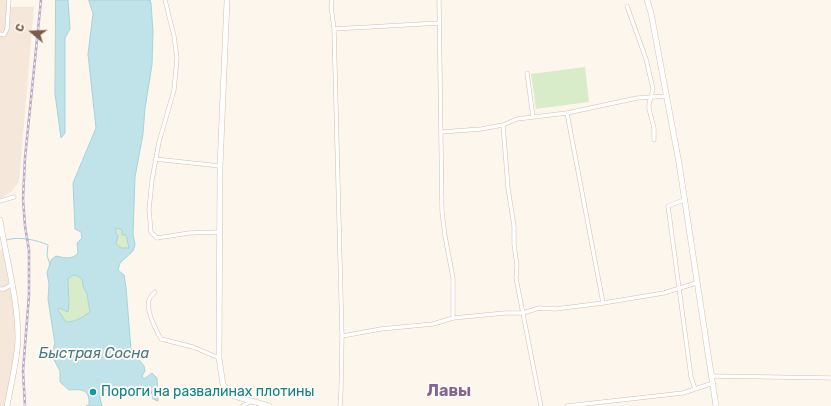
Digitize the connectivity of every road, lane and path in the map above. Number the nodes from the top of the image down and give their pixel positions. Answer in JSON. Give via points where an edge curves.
{"nodes":[{"id":1,"x":9,"y":0,"type":"edge"},
{"id":2,"x":165,"y":0,"type":"edge"},
{"id":3,"x":227,"y":0,"type":"edge"},
{"id":4,"x":332,"y":0,"type":"edge"},
{"id":5,"x":439,"y":0,"type":"edge"},
{"id":6,"x":647,"y":0,"type":"edge"},
{"id":7,"x":627,"y":6,"type":"dead end"},
{"id":8,"x":439,"y":23,"type":"junction"},
{"id":9,"x":334,"y":29,"type":"junction"},
{"id":10,"x":0,"y":34,"type":"edge"},
{"id":11,"x":527,"y":73,"type":"dead end"},
{"id":12,"x":667,"y":96,"type":"junction"},
{"id":13,"x":651,"y":98,"type":"junction"},
{"id":14,"x":567,"y":113,"type":"junction"},
{"id":15,"x":533,"y":117,"type":"junction"},
{"id":16,"x":503,"y":125,"type":"junction"},
{"id":17,"x":442,"y":132,"type":"junction"},
{"id":18,"x":654,"y":140,"type":"dead end"},
{"id":19,"x":155,"y":159,"type":"junction"},
{"id":20,"x":220,"y":166,"type":"junction"},
{"id":21,"x":14,"y":197,"type":"dead end"},
{"id":22,"x":684,"y":200,"type":"junction"},
{"id":23,"x":0,"y":201,"type":"edge"},
{"id":24,"x":0,"y":220,"type":"edge"},
{"id":25,"x":219,"y":232,"type":"junction"},
{"id":26,"x":696,"y":283,"type":"junction"},
{"id":27,"x":12,"y":284,"type":"junction"},
{"id":28,"x":0,"y":288,"type":"edge"},
{"id":29,"x":678,"y":288,"type":"junction"},
{"id":30,"x":155,"y":292,"type":"dead end"},
{"id":31,"x":603,"y":303,"type":"junction"},
{"id":32,"x":523,"y":313,"type":"junction"},
{"id":33,"x":454,"y":318,"type":"junction"},
{"id":34,"x":342,"y":336,"type":"junction"},
{"id":35,"x":219,"y":358,"type":"junction"},
{"id":36,"x":711,"y":376,"type":"junction"},
{"id":37,"x":831,"y":378,"type":"edge"},
{"id":38,"x":713,"y":383,"type":"junction"},
{"id":39,"x":695,"y":389,"type":"junction"},
{"id":40,"x":251,"y":401,"type":"junction"},
{"id":41,"x":7,"y":406,"type":"edge"},
{"id":42,"x":243,"y":406,"type":"edge"},
{"id":43,"x":269,"y":406,"type":"edge"},
{"id":44,"x":340,"y":406,"type":"edge"},
{"id":45,"x":541,"y":406,"type":"edge"},
{"id":46,"x":567,"y":406,"type":"edge"},
{"id":47,"x":716,"y":406,"type":"edge"}],
"edges":[{"from":1,"to":10,"type":"street","via":[[7,28],[4,35]]},
{"from":2,"to":19,"type":"street","via":[[177,58],[174,90]]},
{"from":3,"to":20,"type":"street"},
{"from":4,"to":9,"type":"street"},
{"from":5,"to":8,"type":"street"},
{"from":6,"to":12,"type":"street"},
{"from":7,"to":13,"type":"street","via":[[646,59],[653,89]]},
{"from":8,"to":9,"type":"street"},
{"from":8,"to":17,"type":"street"},
{"from":9,"to":34,"type":"street"},
{"from":11,"to":15,"type":"street"},
{"from":12,"to":13,"type":"street"},
{"from":12,"to":22,"type":"street"},
{"from":13,"to":14,"type":"street","via":[[637,98]]},
{"from":13,"to":18,"type":"street","via":[[649,109]]},
{"from":14,"to":15,"type":"street"},
{"from":14,"to":31,"type":"street"},
{"from":15,"to":16,"type":"street","via":[[517,119]]},
{"from":16,"to":17,"type":"street"},
{"from":16,"to":32,"type":"street","via":[[518,266],[516,278]]},
{"from":17,"to":33,"type":"street","via":[[442,212],[453,278]]},
{"from":19,"to":20,"type":"street"},
{"from":19,"to":25,"type":"street","via":[[149,210],[151,232],[157,238]]},
{"from":20,"to":25,"type":"street"},
{"from":21,"to":23,"type":"street"},
{"from":22,"to":26,"type":"street"},
{"from":22,"to":29,"type":"street","via":[[668,206]]},
{"from":24,"to":27,"type":"street"},
{"from":25,"to":35,"type":"street"},
{"from":26,"to":29,"type":"street"},
{"from":26,"to":36,"type":"street"},
{"from":27,"to":28,"type":"street","via":[[4,289]]},
{"from":27,"to":41,"type":"street","via":[[18,340]]},
{"from":29,"to":31,"type":"street","via":[[664,293]]},
{"from":29,"to":39,"type":"street"},
{"from":30,"to":35,"type":"street","via":[[148,302],[152,322],[161,339],[193,347]]},
{"from":31,"to":32,"type":"street","via":[[555,309],[539,308]]},
{"from":32,"to":33,"type":"street"},
{"from":32,"to":45,"type":"street"},
{"from":33,"to":34,"type":"street","via":[[433,324]]},
{"from":34,"to":44,"type":"street"},
{"from":35,"to":40,"type":"street","via":[[223,385],[234,396]]},
{"from":36,"to":37,"type":"street"},
{"from":36,"to":38,"type":"street"},
{"from":38,"to":39,"type":"street"},
{"from":38,"to":47,"type":"street"},
{"from":39,"to":46,"type":"street","via":[[683,393]]},
{"from":40,"to":42,"type":"street"},
{"from":40,"to":43,"type":"street"}]}
